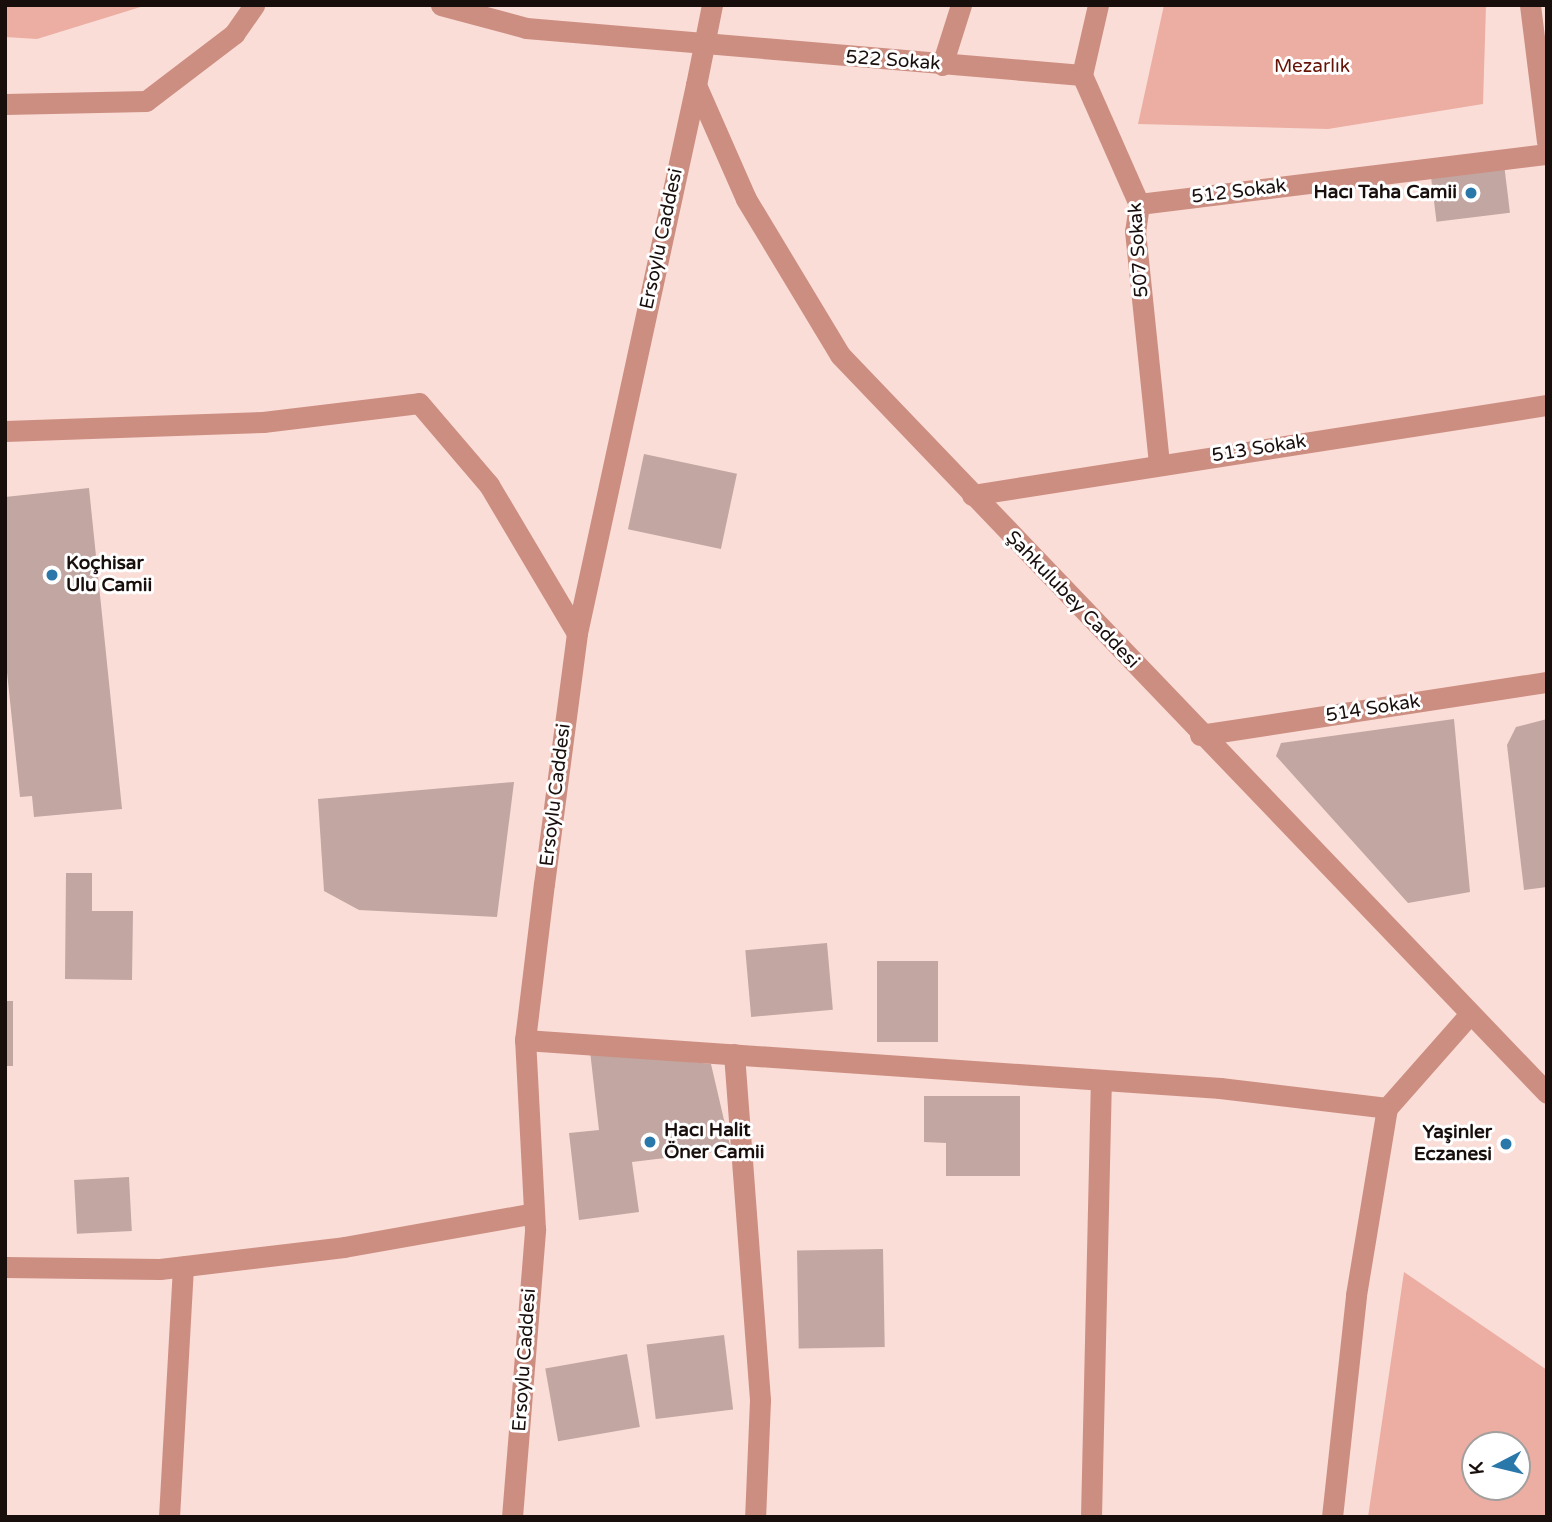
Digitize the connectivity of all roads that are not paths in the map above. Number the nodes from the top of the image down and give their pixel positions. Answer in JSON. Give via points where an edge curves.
{"nodes":[{"id":1,"x":254,"y":5,"type":"edge"},
{"id":2,"x":441,"y":5,"type":"edge"},
{"id":3,"x":712,"y":5,"type":"edge"},
{"id":4,"x":961,"y":5,"type":"edge"},
{"id":5,"x":1098,"y":5,"type":"edge"},
{"id":6,"x":1530,"y":5,"type":"edge"},
{"id":7,"x":704,"y":46,"type":"junction"},
{"id":8,"x":943,"y":65,"type":"junction"},
{"id":9,"x":1082,"y":75,"type":"junction"},
{"id":10,"x":696,"y":85,"type":"junction"},
{"id":11,"x":5,"y":104,"type":"edge"},
{"id":12,"x":1547,"y":142,"type":"edge"},
{"id":13,"x":1547,"y":154,"type":"edge"},
{"id":14,"x":1139,"y":204,"type":"junction"},
{"id":15,"x":1547,"y":405,"type":"edge"},
{"id":16,"x":5,"y":431,"type":"edge"},
{"id":17,"x":1159,"y":465,"type":"junction"},
{"id":18,"x":972,"y":495,"type":"junction"},
{"id":19,"x":577,"y":633,"type":"junction"},
{"id":20,"x":1547,"y":682,"type":"edge"},
{"id":21,"x":1200,"y":735,"type":"junction"},
{"id":22,"x":1469,"y":1015,"type":"junction"},
{"id":23,"x":525,"y":1040,"type":"junction"},
{"id":24,"x":734,"y":1054,"type":"junction"},
{"id":25,"x":1538,"y":1072,"type":"edge"},
{"id":26,"x":1101,"y":1080,"type":"junction"},
{"id":27,"x":1547,"y":1093,"type":"edge"},
{"id":28,"x":1387,"y":1108,"type":"junction"},
{"id":29,"x":534,"y":1213,"type":"junction"},
{"id":30,"x":183,"y":1266,"type":"junction"},
{"id":31,"x":5,"y":1267,"type":"edge"},
{"id":32,"x":169,"y":1517,"type":"edge"},
{"id":33,"x":512,"y":1517,"type":"edge"},
{"id":34,"x":755,"y":1517,"type":"edge"},
{"id":35,"x":1091,"y":1517,"type":"edge"},
{"id":36,"x":1332,"y":1517,"type":"edge"}],
"edges":[{"from":1,"to":11,"type":"street","via":[[234,34],[146,101]]},
{"from":2,"to":7,"type":"street","name":"522 Sokak","via":[[526,28]]},
{"from":3,"to":7,"type":"street"},
{"from":4,"to":8,"type":"street"},
{"from":5,"to":9,"type":"street"},
{"from":6,"to":12,"type":"street"},
{"from":7,"to":8,"type":"street","name":"522 Sokak"},
{"from":7,"to":10,"type":"street"},
{"from":8,"to":9,"type":"street","name":"522 Sokak"},
{"from":9,"to":14,"type":"street","name":"507 Sokak"},
{"from":10,"to":18,"type":"street","name":"Şahkulubey Caddesi","via":[[746,199],[840,355]]},
{"from":10,"to":19,"type":"street","name":"Ersoylu Caddesi"},
{"from":13,"to":14,"type":"street","name":"512 Sokak"},
{"from":14,"to":17,"type":"street","name":"507 Sokak","via":[[1135,231]]},
{"from":15,"to":17,"type":"street","name":"513 Sokak"},
{"from":16,"to":19,"type":"street","via":[[263,422],[419,403],[489,485]]},
{"from":17,"to":18,"type":"street","name":"513 Sokak"},
{"from":18,"to":21,"type":"street","name":"Şahkulubey Caddesi"},
{"from":19,"to":23,"type":"street","name":"Ersoylu Caddesi"},
{"from":20,"to":21,"type":"street","name":"514 Sokak"},
{"from":21,"to":22,"type":"street","name":"Şahkulubey Caddesi"},
{"from":22,"to":25,"type":"street","name":"Şahkulubey Caddesi"},
{"from":22,"to":28,"type":"street"},
{"from":23,"to":24,"type":"street"},
{"from":23,"to":29,"type":"street","name":"Ersoylu Caddesi"},
{"from":24,"to":26,"type":"street"},
{"from":24,"to":34,"type":"street","via":[[760,1400]]},
{"from":25,"to":27,"type":"street","name":"Şahkulubey Caddesi"},
{"from":26,"to":28,"type":"street"},
{"from":26,"to":35,"type":"street"},
{"from":28,"to":36,"type":"street","via":[[1356,1295]]},
{"from":29,"to":30,"type":"street"},
{"from":29,"to":33,"type":"street","name":"Ersoylu Caddesi"},
{"from":30,"to":31,"type":"street"},
{"from":30,"to":32,"type":"street"}]}
